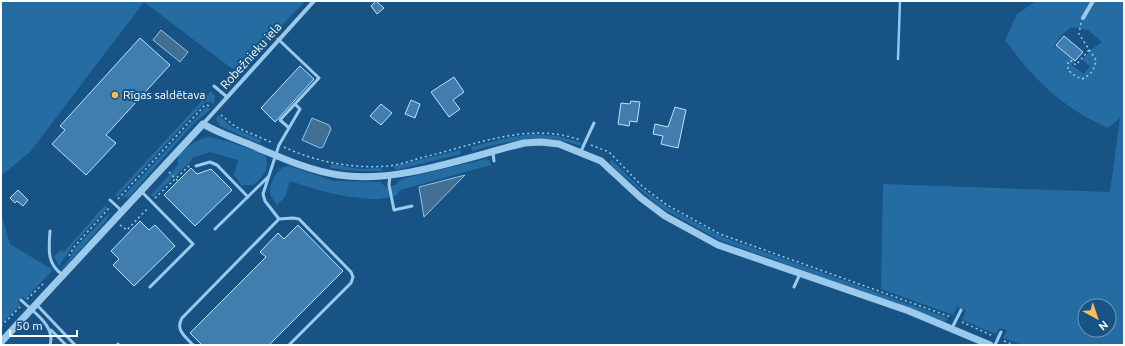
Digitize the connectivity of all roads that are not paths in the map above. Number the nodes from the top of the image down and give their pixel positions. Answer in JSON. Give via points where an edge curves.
{"nodes":[{"id":1,"x":314,"y":1,"type":"edge"},
{"id":2,"x":1093,"y":1,"type":"edge"},
{"id":3,"x":1083,"y":18,"type":"road end"},
{"id":4,"x":278,"y":39,"type":"junction"},
{"id":5,"x":214,"y":86,"type":"dead end"},
{"id":6,"x":227,"y":97,"type":"junction"},
{"id":7,"x":296,"y":105,"type":"junction"},
{"id":8,"x":594,"y":123,"type":"dead end"},
{"id":9,"x":202,"y":124,"type":"junction"},
{"id":10,"x":288,"y":127,"type":"junction"},
{"id":11,"x":492,"y":151,"type":"junction"},
{"id":12,"x":581,"y":151,"type":"junction"},
{"id":13,"x":277,"y":155,"type":"junction"},
{"id":14,"x":494,"y":161,"type":"dead end"},
{"id":15,"x":196,"y":166,"type":"dead end"},
{"id":16,"x":390,"y":175,"type":"junction"},
{"id":17,"x":269,"y":176,"type":"junction"},
{"id":18,"x":141,"y":191,"type":"junction"},
{"id":19,"x":248,"y":197,"type":"junction"},
{"id":20,"x":110,"y":200,"type":"dead end"},
{"id":21,"x":412,"y":206,"type":"dead end"},
{"id":22,"x":122,"y":211,"type":"junction"},
{"id":23,"x":279,"y":219,"type":"junction"},
{"id":24,"x":215,"y":229,"type":"dead end"},
{"id":25,"x":50,"y":231,"type":"dead end"},
{"id":26,"x":800,"y":274,"type":"junction"},
{"id":27,"x":63,"y":275,"type":"junction"},
{"id":28,"x":150,"y":287,"type":"dead end"},
{"id":29,"x":794,"y":287,"type":"dead end"},
{"id":30,"x":22,"y":301,"type":"road end"},
{"id":31,"x":34,"y":307,"type":"junction"},
{"id":32,"x":961,"y":310,"type":"dead end"},
{"id":33,"x":952,"y":328,"type":"junction"},
{"id":34,"x":50,"y":329,"type":"junction"},
{"id":35,"x":1001,"y":332,"type":"dead end"},
{"id":36,"x":1,"y":342,"type":"edge"},
{"id":37,"x":50,"y":345,"type":"edge"},
{"id":38,"x":66,"y":345,"type":"edge"},
{"id":39,"x":75,"y":345,"type":"edge"},
{"id":40,"x":193,"y":345,"type":"edge"},
{"id":41,"x":289,"y":345,"type":"edge"},
{"id":42,"x":990,"y":345,"type":"edge"},
{"id":43,"x":995,"y":345,"type":"edge"}],
"edges":[{"from":1,"to":4,"type":"street","name":"Robežnieku iela"},
{"from":2,"to":3,"type":"street"},
{"from":4,"to":6,"type":"street","name":"Robežnieku iela"},
{"from":4,"to":7,"type":"lane","via":[[319,78]]},
{"from":5,"to":6,"type":"lane"},
{"from":6,"to":9,"type":"street","name":"Robežnieku iela"},
{"from":7,"to":10,"type":"lane","via":[[300,109]]},
{"from":7,"to":10,"type":"lane","via":[[280,120]]},
{"from":8,"to":12,"type":"lane"},
{"from":9,"to":13,"type":"street"},
{"from":9,"to":18,"type":"street"},
{"from":10,"to":13,"type":"lane"},
{"from":11,"to":12,"type":"street","via":[[524,143],[541,142]]},
{"from":11,"to":14,"type":"lane"},
{"from":11,"to":16,"type":"street"},
{"from":12,"to":26,"type":"street","via":[[601,161],[642,198],[679,224],[718,245]]},
{"from":13,"to":16,"type":"street","via":[[319,171],[340,175]]},
{"from":13,"to":17,"type":"lane"},
{"from":15,"to":19,"type":"lane","via":[[210,162],[217,165]]},
{"from":16,"to":21,"type":"lane","via":[[389,185],[394,210]]},
{"from":17,"to":19,"type":"lane"},
{"from":17,"to":23,"type":"lane","via":[[263,194],[265,201]]},
{"from":18,"to":22,"type":"street"},
{"from":18,"to":28,"type":"lane","via":[[193,244]]},
{"from":19,"to":24,"type":"lane"},
{"from":20,"to":22,"type":"lane"},
{"from":22,"to":27,"type":"street"},
{"from":23,"to":40,"type":"lane","via":[[182,318],[178,324],[179,330]]},
{"from":23,"to":41,"type":"lane","via":[[299,219],[353,277],[351,283]]},
{"from":25,"to":27,"type":"lane","via":[[48,250],[51,263]]},
{"from":26,"to":29,"type":"lane"},
{"from":26,"to":33,"type":"street"},
{"from":27,"to":31,"type":"street"},
{"from":30,"to":31,"type":"lane"},
{"from":31,"to":34,"type":"lane"},
{"from":31,"to":36,"type":"street"},
{"from":31,"to":39,"type":"lane"},
{"from":32,"to":33,"type":"lane"},
{"from":33,"to":42,"type":"street"},
{"from":34,"to":37,"type":"lane","via":[[53,338]]},
{"from":34,"to":38,"type":"lane"},
{"from":35,"to":43,"type":"lane"}]}
